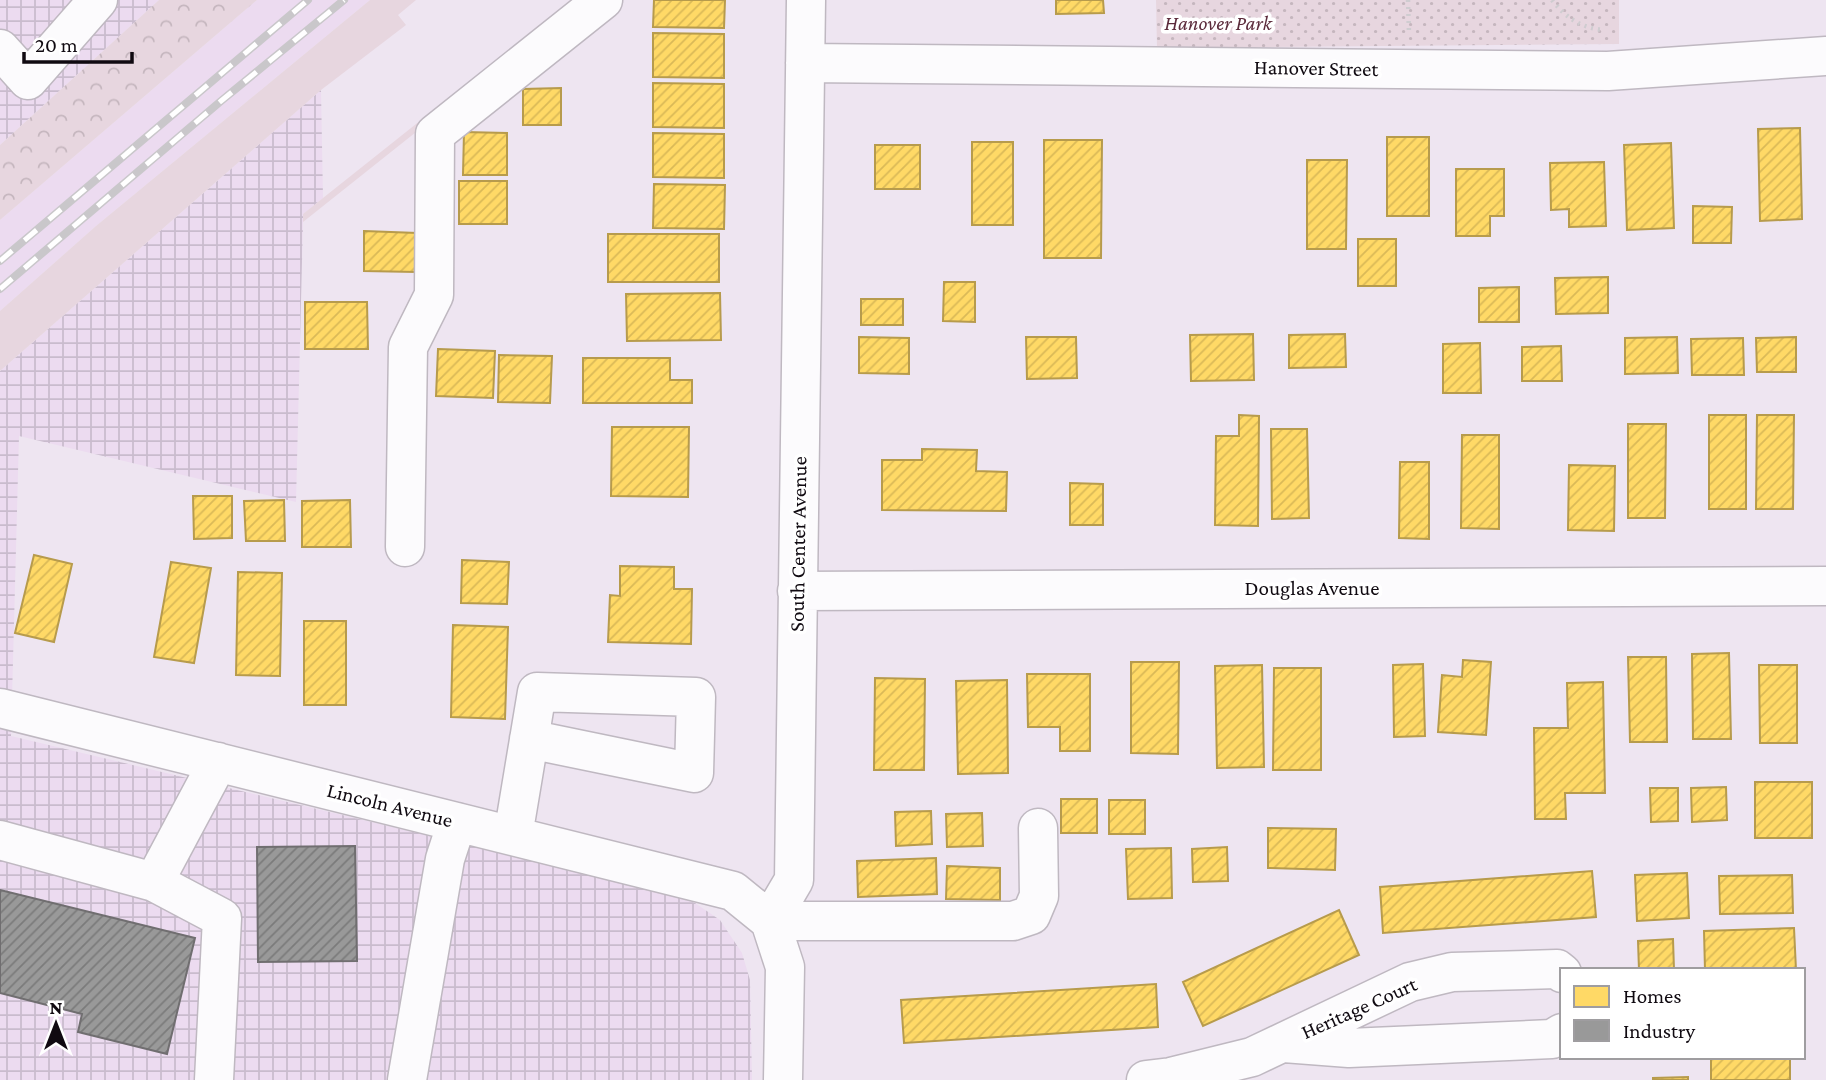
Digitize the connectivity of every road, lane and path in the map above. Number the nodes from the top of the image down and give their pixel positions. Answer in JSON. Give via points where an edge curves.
{"nodes":[{"id":1,"x":98,"y":0,"type":"edge"},
{"id":2,"x":603,"y":0,"type":"edge"},
{"id":3,"x":806,"y":0,"type":"edge"},
{"id":4,"x":1408,"y":0,"type":"edge"},
{"id":5,"x":1552,"y":0,"type":"edge"},
{"id":6,"x":1609,"y":31,"type":"dead end"},
{"id":7,"x":1409,"y":46,"type":"dead end"},
{"id":8,"x":0,"y":49,"type":"edge"},
{"id":9,"x":1826,"y":57,"type":"edge"},
{"id":10,"x":806,"y":64,"type":"junction"},
{"id":11,"x":405,"y":547,"type":"dead end"},
{"id":12,"x":1826,"y":586,"type":"edge"},
{"id":13,"x":797,"y":591,"type":"junction"},
{"id":14,"x":0,"y":708,"type":"edge"},
{"id":15,"x":530,"y":739,"type":"dead end"},
{"id":16,"x":218,"y":762,"type":"junction"},
{"id":17,"x":457,"y":822,"type":"junction"},
{"id":18,"x":1038,"y":828,"type":"dead end"},
{"id":19,"x":513,"y":836,"type":"junction"},
{"id":20,"x":0,"y":840,"type":"edge"},
{"id":21,"x":154,"y":882,"type":"junction"},
{"id":22,"x":770,"y":921,"type":"junction"},
{"id":23,"x":1560,"y":972,"type":"edge"},
{"id":24,"x":1560,"y":1034,"type":"edge"},
{"id":25,"x":1282,"y":1042,"type":"junction"},
{"id":26,"x":214,"y":1080,"type":"edge"},
{"id":27,"x":407,"y":1080,"type":"edge"},
{"id":28,"x":783,"y":1080,"type":"edge"},
{"id":29,"x":1146,"y":1080,"type":"edge"}],
"edges":[{"from":1,"to":8,"type":"street","via":[[28,80]]},
{"from":2,"to":11,"type":"street","via":[[435,134],[434,295],[408,347]]},
{"from":3,"to":10,"type":"street","name":"South Center Avenue"},
{"from":4,"to":7,"type":"path"},
{"from":5,"to":6,"type":"path","via":[[1574,21]]},
{"from":9,"to":10,"type":"street","name":"Hanover Street","via":[[1608,71]]},
{"from":10,"to":13,"type":"street","name":"South Center Avenue"},
{"from":12,"to":13,"type":"street","name":"Douglas Avenue"},
{"from":13,"to":22,"type":"street","name":"South Center Avenue","via":[[794,880]]},
{"from":14,"to":16,"type":"street","name":"Lincoln Avenue"},
{"from":15,"to":19,"type":"street"},
{"from":16,"to":17,"type":"street","name":"Lincoln Avenue"},
{"from":16,"to":21,"type":"street"},
{"from":17,"to":19,"type":"street","name":"Lincoln Avenue"},
{"from":17,"to":27,"type":"street","via":[[445,859]]},
{"from":18,"to":22,"type":"street","via":[[1039,896],[1031,915],[1013,921]]},
{"from":19,"to":22,"type":"street","name":"Lincoln Avenue","via":[[733,891]]},
{"from":20,"to":21,"type":"street"},
{"from":21,"to":26,"type":"street","via":[[222,918]]},
{"from":22,"to":28,"type":"street","via":[[785,967]]},
{"from":23,"to":25,"type":"street","name":"Heritage Court","via":[[1452,972],[1410,982]]},
{"from":24,"to":25,"type":"street","name":"Heritage Court","via":[[1552,1039],[1349,1048]]},
{"from":25,"to":29,"type":"street","name":"Heritage Court","via":[[1252,1057]]}]}
